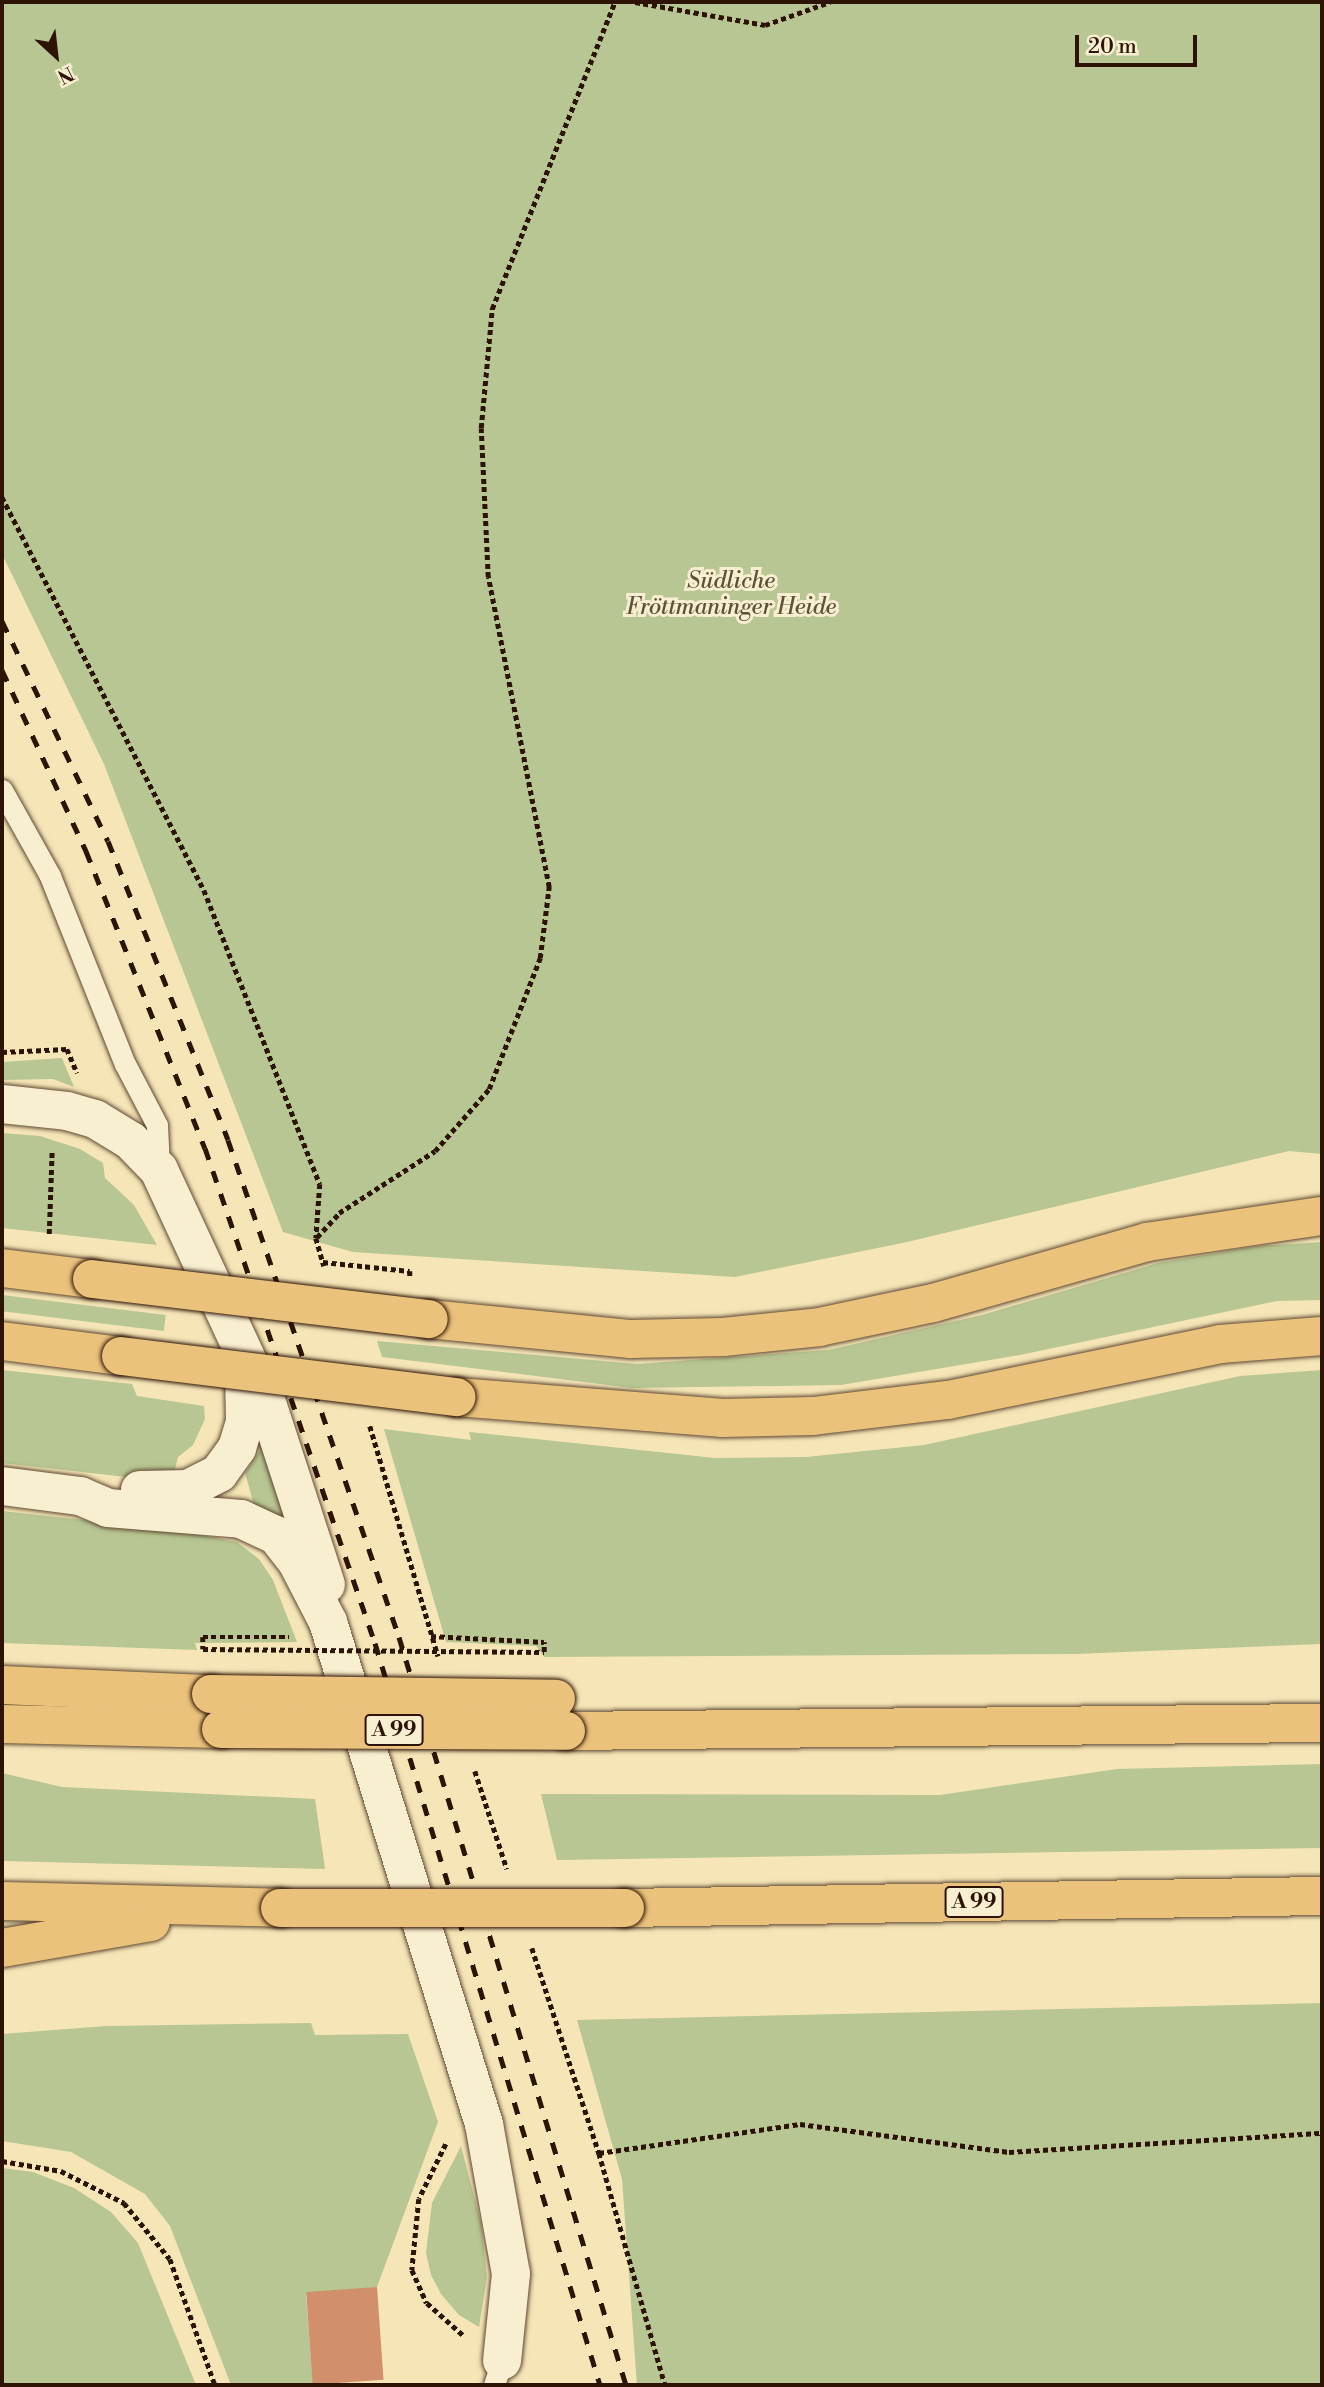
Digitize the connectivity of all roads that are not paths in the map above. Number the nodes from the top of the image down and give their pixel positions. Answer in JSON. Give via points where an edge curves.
{"nodes":[{"id":1,"x":2,"y":790,"type":"edge"},
{"id":2,"x":2,"y":1104,"type":"edge"},
{"id":3,"x":159,"y":1170,"type":"junction"},
{"id":4,"x":1322,"y":1216,"type":"edge"},
{"id":5,"x":2,"y":1268,"type":"edge"},
{"id":6,"x":1322,"y":1336,"type":"edge"},
{"id":7,"x":2,"y":1341,"type":"edge"},
{"id":8,"x":244,"y":1346,"type":"junction"},
{"id":9,"x":2,"y":1486,"type":"edge"},
{"id":10,"x":80,"y":1496,"type":"junction"},
{"id":11,"x":328,"y":1622,"type":"junction"},
{"id":12,"x":2,"y":1685,"type":"edge"},
{"id":13,"x":216,"y":1711,"type":"junction"},
{"id":14,"x":1322,"y":1723,"type":"edge"},
{"id":15,"x":2,"y":1724,"type":"edge"},
{"id":16,"x":1322,"y":1896,"type":"edge"},
{"id":17,"x":2,"y":1901,"type":"edge"},
{"id":18,"x":232,"y":1909,"type":"junction"},
{"id":19,"x":2,"y":1948,"type":"edge"},
{"id":20,"x":498,"y":2373,"type":"edge"}],
"edges":[{"from":1,"to":3,"type":"lane","via":[[50,876],[125,1064],[157,1125]]},
{"from":2,"to":3,"type":"street","via":[[95,1119],[131,1141]]},
{"from":3,"to":8,"type":"street"},
{"from":4,"to":5,"type":"highway","bridge":true,"via":[[1147,1242],[933,1303],[820,1327],[723,1337],[631,1339]]},
{"from":6,"to":7,"type":"highway","bridge":true,"via":[[1220,1344],[948,1400],[813,1416],[723,1418],[457,1397]]},
{"from":8,"to":10,"type":"street","via":[[244,1421],[237,1448],[219,1473],[188,1489],[111,1487]]},
{"from":8,"to":11,"type":"street","via":[[326,1582]]},
{"from":9,"to":10,"type":"street"},
{"from":10,"to":11,"type":"street","via":[[108,1508],[241,1519],[276,1535],[297,1562]]},
{"from":11,"to":20,"type":"street","via":[[389,1806],[492,2157],[511,2274]]},
{"from":12,"to":13,"type":"highway"},
{"from":13,"to":14,"type":"highway","number":"A 99","bridge":true,"via":[[561,1715],[690,1730]]},
{"from":13,"to":15,"type":"highway","number":"A 99"},
{"from":16,"to":18,"type":"highway","number":"A 99","bridge":true,"via":[[625,1908]]},
{"from":17,"to":18,"type":"highway","number":"A 99"},
{"from":18,"to":19,"type":"highway"}]}
